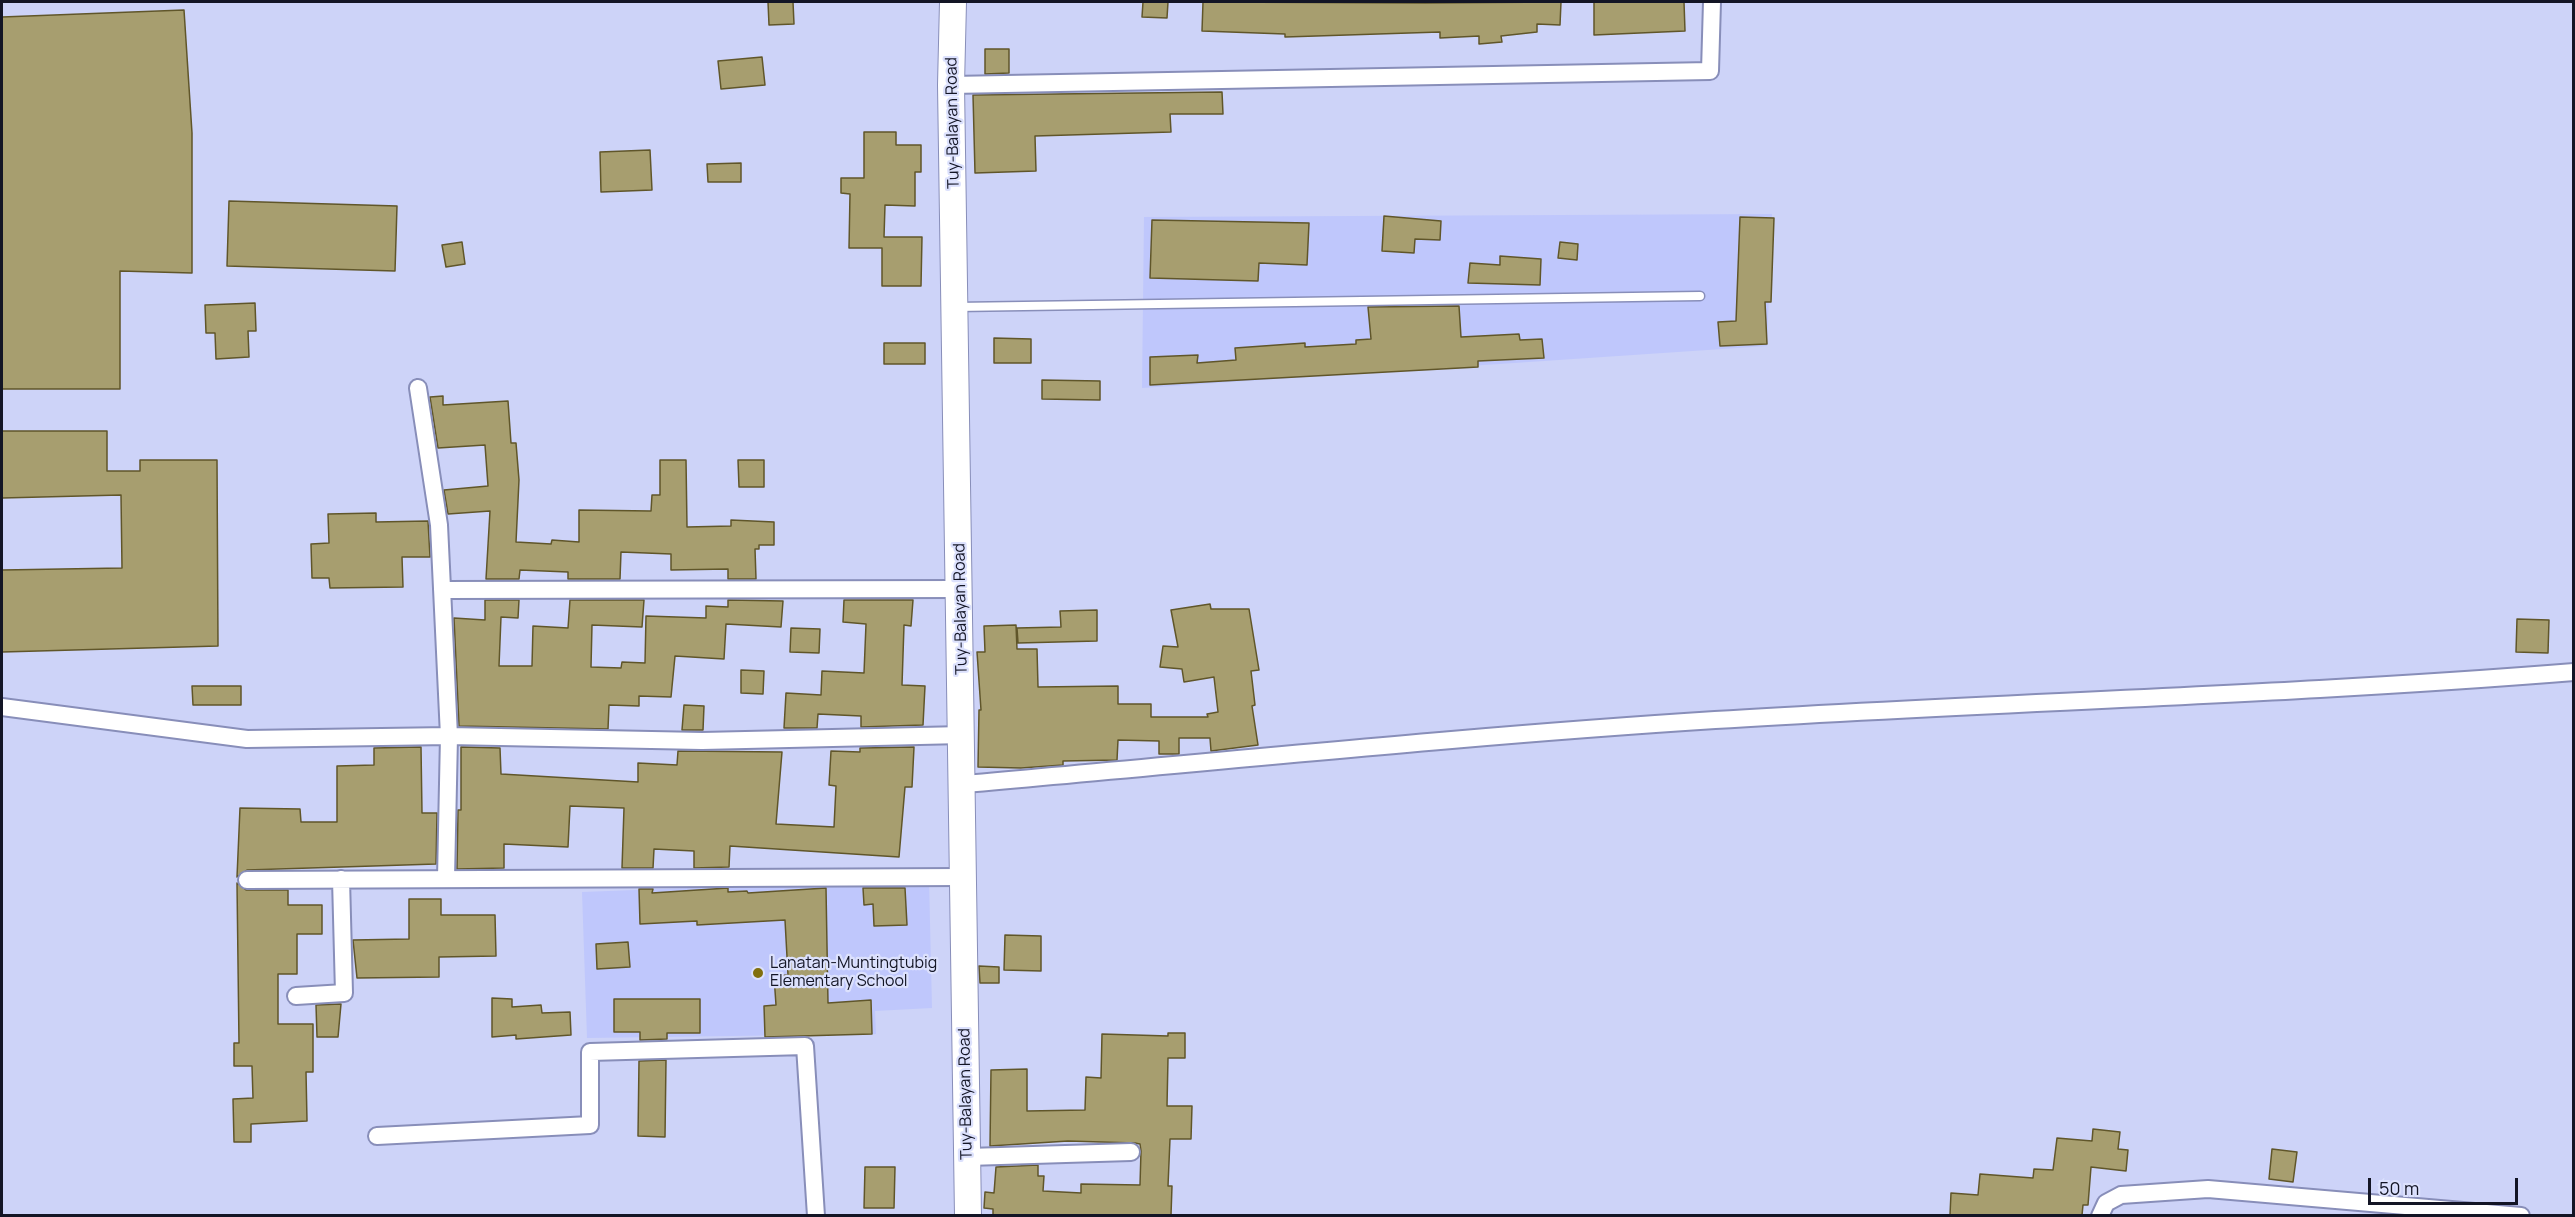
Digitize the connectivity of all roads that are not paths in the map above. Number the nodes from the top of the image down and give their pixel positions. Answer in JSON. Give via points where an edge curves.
{"nodes":[{"id":1,"x":953,"y":2,"type":"edge"},
{"id":2,"x":1712,"y":2,"type":"edge"},
{"id":3,"x":951,"y":85,"type":"junction"},
{"id":4,"x":1700,"y":296,"type":"dead end"},
{"id":5,"x":956,"y":307,"type":"junction"},
{"id":6,"x":418,"y":388,"type":"dead end"},
{"id":7,"x":960,"y":589,"type":"junction"},
{"id":8,"x":442,"y":590,"type":"junction"},
{"id":9,"x":2574,"y":672,"type":"edge"},
{"id":10,"x":2,"y":707,"type":"edge"},
{"id":11,"x":963,"y":735,"type":"junction"},
{"id":12,"x":449,"y":736,"type":"junction"},
{"id":13,"x":964,"y":784,"type":"junction"},
{"id":14,"x":963,"y":877,"type":"junction"},
{"id":15,"x":446,"y":878,"type":"junction"},
{"id":16,"x":341,"y":879,"type":"junction"},
{"id":17,"x":247,"y":880,"type":"dead end"},
{"id":18,"x":297,"y":996,"type":"dead end"},
{"id":19,"x":377,"y":1136,"type":"dead end"},
{"id":20,"x":1131,"y":1152,"type":"dead end"},
{"id":21,"x":968,"y":1157,"type":"junction"},
{"id":22,"x":816,"y":1215,"type":"edge"},
{"id":23,"x":968,"y":1215,"type":"edge"},
{"id":24,"x":2100,"y":1215,"type":"edge"},
{"id":25,"x":2521,"y":1215,"type":"edge"}],
"edges":[{"from":1,"to":3,"type":"main road","name":"Tuy-Balayan Road"},
{"from":2,"to":3,"type":"street","via":[[1710,71]]},
{"from":3,"to":5,"type":"main road","name":"Tuy-Balayan Road"},
{"from":4,"to":5,"type":"lane"},
{"from":5,"to":7,"type":"main road","name":"Tuy-Balayan Road"},
{"from":6,"to":8,"type":"street","via":[[440,525]]},
{"from":7,"to":8,"type":"street"},
{"from":7,"to":11,"type":"main road","name":"Tuy-Balayan Road"},
{"from":8,"to":12,"type":"street"},
{"from":9,"to":13,"type":"street","via":[[2426,684],[1711,720]]},
{"from":10,"to":12,"type":"street","via":[[247,739]]},
{"from":11,"to":12,"type":"street","via":[[702,741]]},
{"from":11,"to":13,"type":"main road","name":"Tuy-Balayan Road"},
{"from":12,"to":15,"type":"street"},
{"from":13,"to":14,"type":"main road","name":"Tuy-Balayan Road"},
{"from":14,"to":15,"type":"street"},
{"from":14,"to":21,"type":"main road","name":"Tuy-Balayan Road"},
{"from":15,"to":16,"type":"street"},
{"from":16,"to":17,"type":"street"},
{"from":16,"to":18,"type":"street","via":[[344,993]]},
{"from":19,"to":22,"type":"street","via":[[590,1125],[590,1052],[805,1046]]},
{"from":20,"to":21,"type":"street"},
{"from":21,"to":23,"type":"main road","name":"Tuy-Balayan Road"},
{"from":24,"to":25,"type":"street","via":[[2106,1203],[2121,1195],[2208,1189]]}]}
